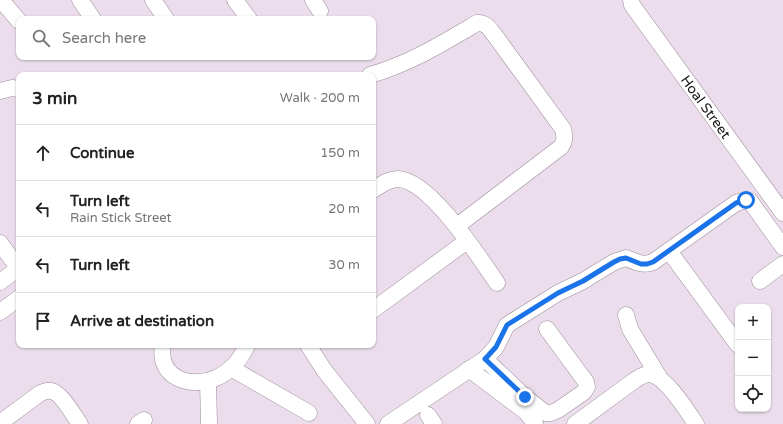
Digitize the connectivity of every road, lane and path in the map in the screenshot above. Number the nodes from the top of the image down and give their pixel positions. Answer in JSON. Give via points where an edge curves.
{"nodes":[{"id":1,"x":1,"y":0,"type":"edge"},
{"id":2,"x":80,"y":0,"type":"edge"},
{"id":3,"x":152,"y":0,"type":"edge"},
{"id":4,"x":235,"y":0,"type":"edge"},
{"id":5,"x":631,"y":0,"type":"edge"},
{"id":6,"x":91,"y":16,"type":"edge"},
{"id":7,"x":164,"y":16,"type":"edge"},
{"id":8,"x":247,"y":16,"type":"edge"},
{"id":9,"x":16,"y":18,"type":"edge"},
{"id":10,"x":376,"y":73,"type":"edge"},
{"id":11,"x":376,"y":188,"type":"edge"},
{"id":12,"x":783,"y":213,"type":"edge"},
{"id":13,"x":457,"y":226,"type":"junction"},
{"id":14,"x":467,"y":241,"type":"junction"},
{"id":15,"x":0,"y":243,"type":"edge"},
{"id":16,"x":783,"y":247,"type":"edge"},
{"id":17,"x":669,"y":250,"type":"junction"},
{"id":18,"x":16,"y":264,"type":"edge"},
{"id":19,"x":783,"y":264,"type":"edge"},
{"id":20,"x":16,"y":270,"type":"edge"},
{"id":21,"x":760,"y":281,"type":"dead end"},
{"id":22,"x":0,"y":282,"type":"edge"},
{"id":23,"x":497,"y":283,"type":"dead end"},
{"id":24,"x":16,"y":300,"type":"edge"},
{"id":25,"x":376,"y":308,"type":"edge"},
{"id":26,"x":0,"y":312,"type":"edge"},
{"id":27,"x":626,"y":315,"type":"dead end"},
{"id":28,"x":547,"y":329,"type":"dead end"},
{"id":29,"x":735,"y":341,"type":"edge"},
{"id":30,"x":163,"y":348,"type":"edge"},
{"id":31,"x":245,"y":348,"type":"edge"},
{"id":32,"x":310,"y":348,"type":"edge"},
{"id":33,"x":485,"y":359,"type":"junction"},
{"id":34,"x":231,"y":368,"type":"junction"},
{"id":35,"x":469,"y":369,"type":"junction"},
{"id":36,"x":659,"y":377,"type":"junction"},
{"id":37,"x":208,"y":381,"type":"junction"},
{"id":38,"x":309,"y":413,"type":"dead end"},
{"id":39,"x":0,"y":423,"type":"edge"},
{"id":40,"x":209,"y":423,"type":"edge"},
{"id":41,"x":80,"y":424,"type":"edge"},
{"id":42,"x":368,"y":424,"type":"edge"},
{"id":43,"x":388,"y":424,"type":"edge"},
{"id":44,"x":534,"y":424,"type":"edge"},
{"id":45,"x":575,"y":424,"type":"edge"},
{"id":46,"x":696,"y":424,"type":"edge"}],
"edges":[{"from":1,"to":9,"type":"street"},
{"from":2,"to":6,"type":"street"},
{"from":3,"to":7,"type":"street"},
{"from":4,"to":8,"type":"street"},
{"from":5,"to":12,"type":"street","name":"Hoal Street","via":[[632,5]]},
{"from":10,"to":13,"type":"street","via":[[411,60],[477,23],[483,23],[496,37],[563,130],[565,135],[561,147]]},
{"from":11,"to":13,"type":"street","via":[[390,180],[408,181],[424,192]]},
{"from":13,"to":14,"type":"street"},
{"from":14,"to":23,"type":"street"},
{"from":14,"to":25,"type":"street"},
{"from":15,"to":18,"type":"street"},
{"from":16,"to":17,"type":"street","via":[[750,201],[746,200],[736,203]]},
{"from":17,"to":29,"type":"street"},
{"from":17,"to":33,"type":"street","via":[[647,264],[626,258],[614,262],[558,293],[507,325],[496,347]]},
{"from":19,"to":21,"type":"street"},
{"from":20,"to":22,"type":"street"},
{"from":24,"to":26,"type":"street"},
{"from":27,"to":36,"type":"street","via":[[630,330]]},
{"from":28,"to":33,"type":"street","via":[[586,382],[587,387],[584,392],[558,410],[545,413]]},
{"from":30,"to":37,"type":"street","via":[[164,364],[170,373],[191,383]]},
{"from":31,"to":34,"type":"street"},
{"from":32,"to":42,"type":"street","via":[[324,370]]},
{"from":33,"to":35,"type":"street"},
{"from":34,"to":37,"type":"street"},
{"from":34,"to":38,"type":"street"},
{"from":35,"to":43,"type":"street"},
{"from":35,"to":44,"type":"street","via":[[526,412]]},
{"from":36,"to":45,"type":"street","via":[[643,375]]},
{"from":36,"to":46,"type":"street"},
{"from":37,"to":40,"type":"street"},
{"from":39,"to":41,"type":"street","via":[[39,394],[52,391],[58,394]]}]}
